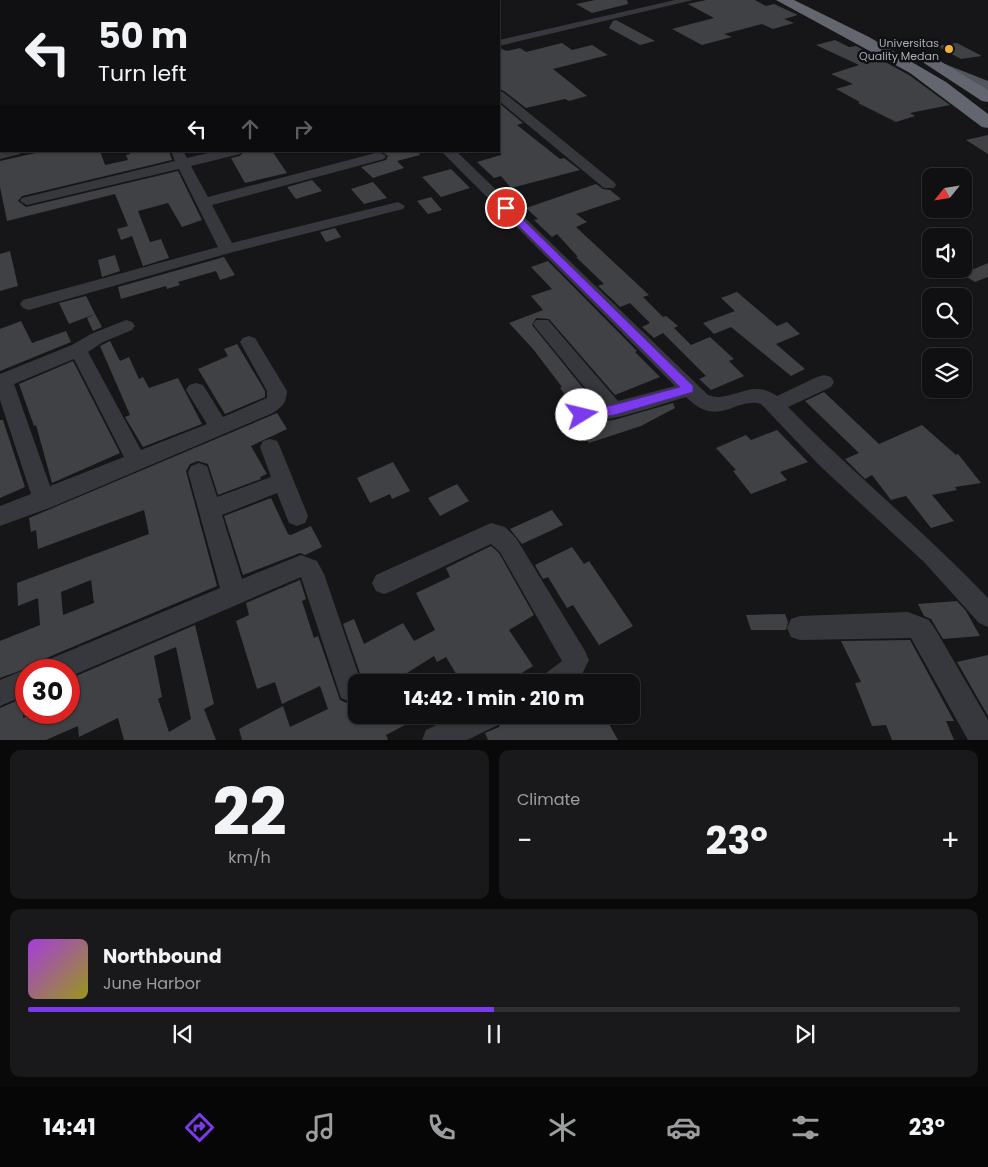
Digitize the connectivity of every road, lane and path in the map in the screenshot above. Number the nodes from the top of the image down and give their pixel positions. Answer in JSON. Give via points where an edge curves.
{"nodes":[{"id":1,"x":688,"y":0,"type":"edge"},
{"id":2,"x":783,"y":0,"type":"edge"},
{"id":3,"x":802,"y":0,"type":"edge"},
{"id":4,"x":626,"y":4,"type":"dead end"},
{"id":5,"x":639,"y":11,"type":"junction"},
{"id":6,"x":500,"y":43,"type":"edge"},
{"id":7,"x":945,"y":68,"type":"junction"},
{"id":8,"x":988,"y":86,"type":"edge"},
{"id":9,"x":500,"y":95,"type":"edge"},
{"id":10,"x":988,"y":97,"type":"edge"},
{"id":11,"x":988,"y":124,"type":"edge"},
{"id":12,"x":226,"y":152,"type":"edge"},
{"id":13,"x":449,"y":152,"type":"edge"},
{"id":14,"x":379,"y":156,"type":"dead end"},
{"id":15,"x":180,"y":157,"type":"edge"},
{"id":16,"x":609,"y":184,"type":"dead end"},
{"id":17,"x":27,"y":201,"type":"dead end"},
{"id":18,"x":203,"y":203,"type":"junction"},
{"id":19,"x":398,"y":206,"type":"dead end"},
{"id":20,"x":228,"y":249,"type":"junction"},
{"id":21,"x":29,"y":304,"type":"dead end"},
{"id":22,"x":542,"y":324,"type":"dead end"},
{"id":23,"x":126,"y":326,"type":"dead end"},
{"id":24,"x":250,"y":342,"type":"dead end"},
{"id":25,"x":78,"y":350,"type":"junction"},
{"id":26,"x":2,"y":381,"type":"edge"},
{"id":27,"x":824,"y":382,"type":"dead end"},
{"id":28,"x":689,"y":389,"type":"junction"},
{"id":29,"x":196,"y":390,"type":"dead end"},
{"id":30,"x":774,"y":404,"type":"junction"},
{"id":31,"x":614,"y":410,"type":"junction"},
{"id":32,"x":582,"y":415,"type":"dead end"},
{"id":33,"x":219,"y":427,"type":"junction"},
{"id":34,"x":270,"y":447,"type":"dead end"},
{"id":35,"x":137,"y":462,"type":"junction"},
{"id":36,"x":199,"y":472,"type":"dead end"},
{"id":37,"x":284,"y":481,"type":"junction"},
{"id":38,"x":44,"y":500,"type":"junction"},
{"id":39,"x":210,"y":510,"type":"junction"},
{"id":40,"x":0,"y":516,"type":"edge"},
{"id":41,"x":298,"y":516,"type":"dead end"},
{"id":42,"x":384,"y":583,"type":"dead end"},
{"id":43,"x":234,"y":594,"type":"junction"},
{"id":44,"x":988,"y":615,"type":"edge"},
{"id":45,"x":800,"y":628,"type":"dead end"},
{"id":46,"x":80,"y":659,"type":"edge"},
{"id":47,"x":568,"y":674,"type":"edge"},
{"id":48,"x":348,"y":682,"type":"edge"},
{"id":49,"x":15,"y":687,"type":"edge"},
{"id":50,"x":0,"y":693,"type":"edge"},
{"id":51,"x":473,"y":724,"type":"edge"},
{"id":52,"x":453,"y":736,"type":"edge"},
{"id":53,"x":984,"y":740,"type":"edge"}],
"edges":[{"from":1,"to":5,"type":"street"},
{"from":2,"to":11,"type":"highway","via":[[863,38],[916,69],[965,103]]},
{"from":3,"to":7,"type":"highway"},
{"from":4,"to":5,"type":"street"},
{"from":5,"to":6,"type":"street"},
{"from":7,"to":8,"type":"main road"},
{"from":7,"to":10,"type":"highway"},
{"from":9,"to":16,"type":"street"},
{"from":12,"to":15,"type":"street"},
{"from":13,"to":28,"type":"street"},
{"from":14,"to":18,"type":"street"},
{"from":15,"to":17,"type":"street"},
{"from":15,"to":18,"type":"street"},
{"from":18,"to":20,"type":"street"},
{"from":19,"to":20,"type":"street"},
{"from":20,"to":21,"type":"street"},
{"from":22,"to":31,"type":"street"},
{"from":23,"to":25,"type":"street"},
{"from":24,"to":33,"type":"street","via":[[277,391],[276,401]]},
{"from":25,"to":26,"type":"street"},
{"from":25,"to":35,"type":"street"},
{"from":26,"to":38,"type":"street"},
{"from":27,"to":30,"type":"street"},
{"from":28,"to":30,"type":"street","via":[[701,400],[717,406],[754,394]]},
{"from":28,"to":31,"type":"street"},
{"from":29,"to":33,"type":"street"},
{"from":30,"to":44,"type":"street","via":[[827,460],[933,556]]},
{"from":31,"to":32,"type":"street"},
{"from":33,"to":35,"type":"street"},
{"from":34,"to":37,"type":"street"},
{"from":35,"to":38,"type":"street"},
{"from":36,"to":39,"type":"street"},
{"from":37,"to":39,"type":"street"},
{"from":37,"to":41,"type":"street"},
{"from":38,"to":40,"type":"street"},
{"from":39,"to":43,"type":"street"},
{"from":42,"to":47,"type":"street","via":[[497,534],[508,544],[576,660]]},
{"from":43,"to":46,"type":"street"},
{"from":43,"to":48,"type":"street","via":[[297,566],[309,569]]},
{"from":45,"to":53,"type":"street","via":[[908,624],[916,627],[928,641]]},
{"from":49,"to":50,"type":"street"},
{"from":51,"to":52,"type":"street"}]}
